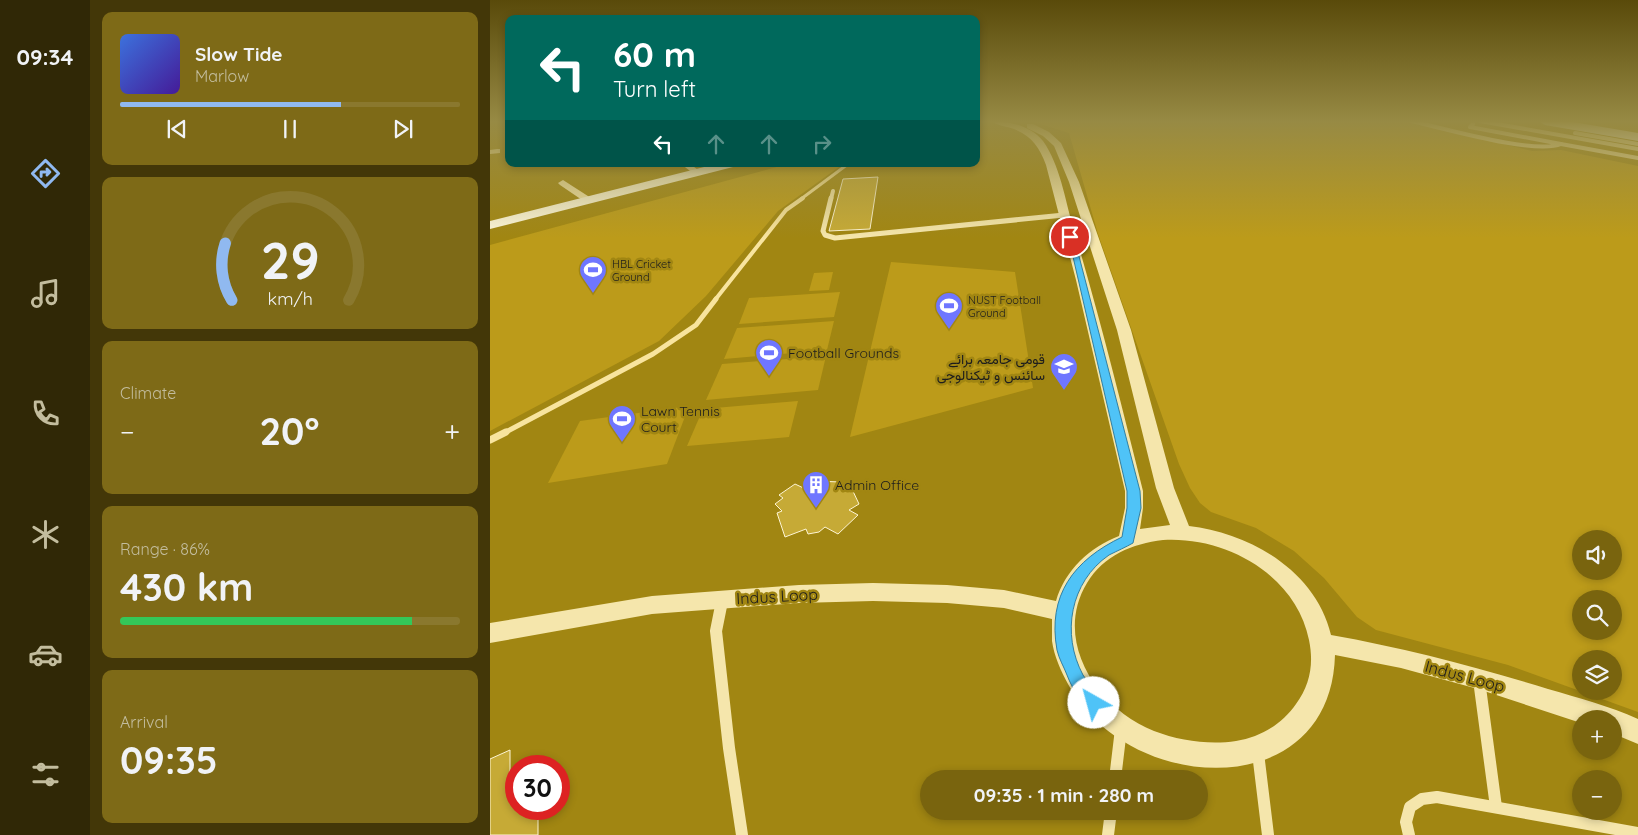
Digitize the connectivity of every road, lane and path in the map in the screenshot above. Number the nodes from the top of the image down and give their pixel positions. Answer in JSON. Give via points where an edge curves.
{"nodes":[{"id":1,"x":1046,"y":160,"type":"edge"},
{"id":2,"x":1064,"y":160,"type":"edge"},
{"id":3,"x":690,"y":167,"type":"edge"},
{"id":4,"x":716,"y":167,"type":"edge"},
{"id":5,"x":697,"y":172,"type":"junction"},
{"id":6,"x":563,"y":183,"type":"dead end"},
{"id":7,"x":833,"y":191,"type":"dead end"},
{"id":8,"x":588,"y":200,"type":"junction"},
{"id":9,"x":1065,"y":218,"type":"junction"},
{"id":10,"x":1085,"y":219,"type":"junction"},
{"id":11,"x":490,"y":225,"type":"edge"},
{"id":12,"x":1182,"y":532,"type":"junction"},
{"id":13,"x":1128,"y":540,"type":"junction"},
{"id":14,"x":722,"y":599,"type":"junction"},
{"id":15,"x":1064,"y":612,"type":"junction"},
{"id":16,"x":490,"y":633,"type":"edge"},
{"id":17,"x":1322,"y":643,"type":"junction"},
{"id":18,"x":1478,"y":678,"type":"junction"},
{"id":19,"x":1578,"y":710,"type":"edge"},
{"id":20,"x":1622,"y":725,"type":"edge"},
{"id":21,"x":1121,"y":727,"type":"junction"},
{"id":22,"x":1638,"y":732,"type":"edge"},
{"id":23,"x":1257,"y":748,"type":"junction"},
{"id":24,"x":1116,"y":770,"type":"edge"},
{"id":25,"x":1496,"y":808,"type":"junction"},
{"id":26,"x":1110,"y":820,"type":"edge"},
{"id":27,"x":1638,"y":834,"type":"edge"},
{"id":28,"x":742,"y":835,"type":"edge"},
{"id":29,"x":1108,"y":835,"type":"edge"},
{"id":30,"x":1268,"y":835,"type":"edge"},
{"id":31,"x":1409,"y":835,"type":"edge"}],
"edges":[{"from":1,"to":9,"type":"street"},
{"from":2,"to":10,"type":"street"},
{"from":3,"to":5,"type":"street"},
{"from":4,"to":5,"type":"main road"},
{"from":5,"to":8,"type":"main road"},
{"from":6,"to":8,"type":"street"},
{"from":7,"to":9,"type":"lane","via":[[823,231],[835,238]]},
{"from":8,"to":11,"type":"main road"},
{"from":9,"to":10,"type":"street"},
{"from":9,"to":13,"type":"street","via":[[1134,491]]},
{"from":10,"to":12,"type":"street","via":[[1124,330],[1165,488]]},
{"from":12,"to":13,"type":"street","via":[[1157,533]]},
{"from":12,"to":17,"type":"street","via":[[1230,542],[1274,567],[1305,601],[1315,619]]},
{"from":13,"to":15,"type":"street","via":[[1105,551],[1087,566],[1071,590]]},
{"from":14,"to":15,"type":"street","name":"Indus Loop","via":[[873,592],[946,594],[1004,599]]},
{"from":14,"to":16,"type":"street","name":"Indus Loop","via":[[633,608]]},
{"from":14,"to":28,"type":"lane","via":[[716,631]]},
{"from":15,"to":21,"type":"street","via":[[1064,642],[1074,673],[1097,706]]},
{"from":17,"to":18,"type":"street","name":"Indus Loop","via":[[1401,658]]},
{"from":17,"to":23,"type":"street","via":[[1323,673],[1310,707],[1288,731]]},
{"from":18,"to":19,"type":"street","name":"Indus Loop"},
{"from":18,"to":25,"type":"lane"},
{"from":20,"to":22,"type":"street"},
{"from":21,"to":23,"type":"street","via":[[1142,739],[1180,752],[1214,756]]},
{"from":21,"to":24,"type":"lane"},
{"from":23,"to":30,"type":"lane"},
{"from":25,"to":27,"type":"lane"},
{"from":25,"to":31,"type":"lane","via":[[1437,797],[1422,799],[1410,807],[1406,822]]},
{"from":26,"to":29,"type":"lane"}]}
